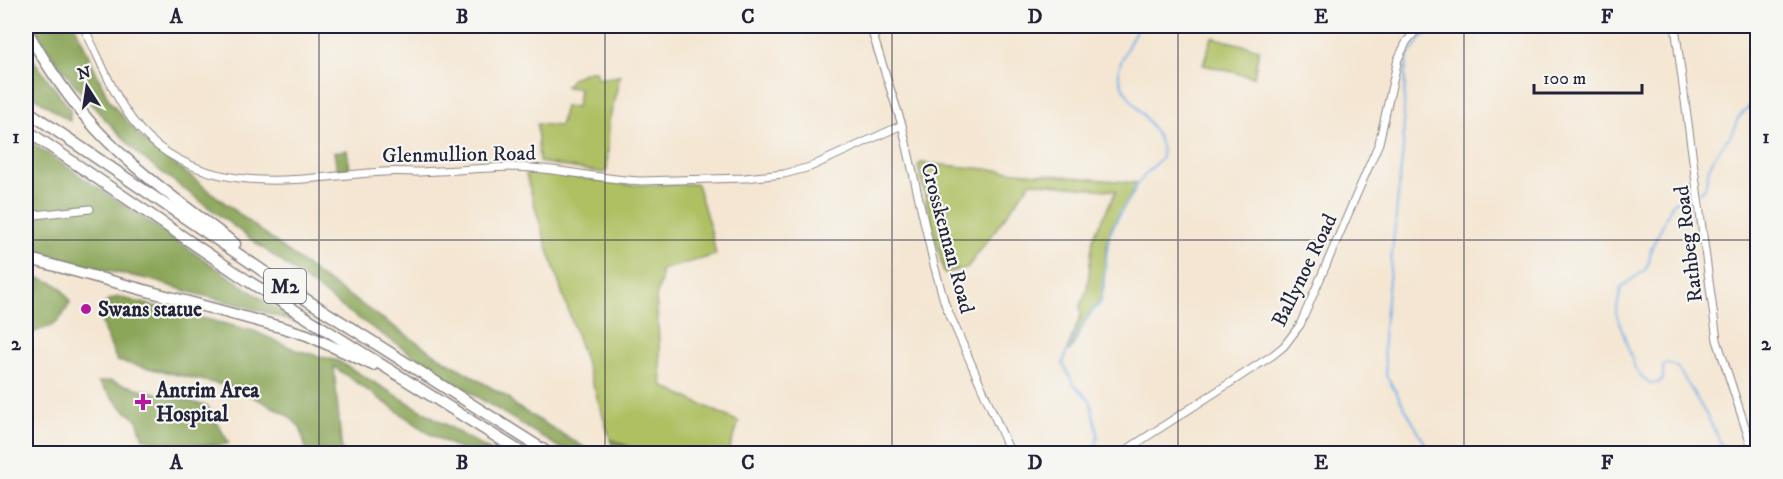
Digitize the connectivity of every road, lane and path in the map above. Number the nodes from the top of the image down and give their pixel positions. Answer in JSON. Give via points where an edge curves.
{"nodes":[{"id":1,"x":83,"y":26,"type":"edge"},
{"id":2,"x":870,"y":26,"type":"edge"},
{"id":3,"x":1420,"y":26,"type":"edge"},
{"id":4,"x":1675,"y":26,"type":"edge"},
{"id":5,"x":26,"y":29,"type":"edge"},
{"id":6,"x":26,"y":110,"type":"edge"},
{"id":7,"x":902,"y":125,"type":"junction"},
{"id":8,"x":26,"y":130,"type":"edge"},
{"id":9,"x":90,"y":209,"type":"dead end"},
{"id":10,"x":26,"y":216,"type":"edge"},
{"id":11,"x":26,"y":258,"type":"edge"},
{"id":12,"x":291,"y":290,"type":"junction"},
{"id":13,"x":398,"y":375,"type":"junction"},
{"id":14,"x":524,"y":453,"type":"edge"},
{"id":15,"x":550,"y":453,"type":"edge"},
{"id":16,"x":1011,"y":453,"type":"edge"},
{"id":17,"x":1120,"y":453,"type":"edge"},
{"id":18,"x":1754,"y":453,"type":"edge"}],
"edges":[{"from":1,"to":7,"type":"street","name":"Glenmullion Road","via":[[116,98],[141,130],[160,148],[190,166],[235,179],[282,180],[509,167],[641,181],[766,177],[810,167]]},
{"from":2,"to":7,"type":"street","name":"Crosskennan Road"},
{"from":3,"to":17,"type":"street","name":"Ballynoe Road","via":[[1398,59],[1379,143],[1296,331],[1273,355]]},
{"from":4,"to":18,"type":"street","name":"Rathbeg Road","via":[[1717,340]]},
{"from":5,"to":12,"type":"highway","via":[[66,92],[119,152]]},
{"from":6,"to":12,"type":"highway","number":"M2"},
{"from":7,"to":16,"type":"street","name":"Crosskennan Road","via":[[945,304]]},
{"from":8,"to":13,"type":"highway","number":"M2","via":[[248,281]]},
{"from":9,"to":10,"type":"street"},
{"from":11,"to":13,"type":"highway","via":[[285,328]]},
{"from":12,"to":15,"type":"highway","number":"M2"},
{"from":13,"to":14,"type":"highway","number":"M2"}]}
